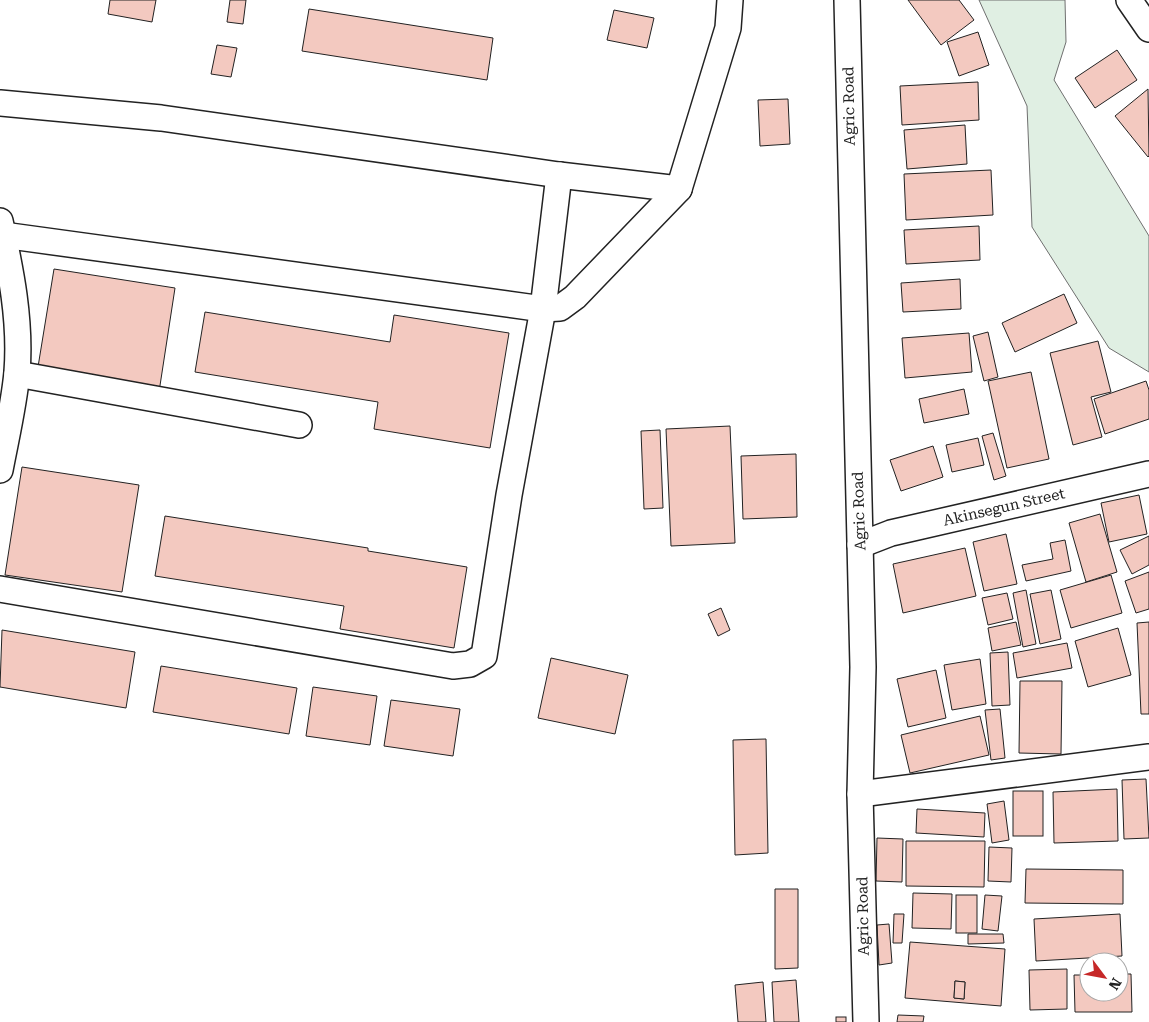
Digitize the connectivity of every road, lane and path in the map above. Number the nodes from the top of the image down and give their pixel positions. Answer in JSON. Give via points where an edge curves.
{"nodes":[{"id":1,"x":730,"y":0,"type":"edge"},
{"id":2,"x":847,"y":0,"type":"edge"},
{"id":3,"x":1129,"y":0,"type":"edge"},
{"id":4,"x":1149,"y":29,"type":"edge"},
{"id":5,"x":0,"y":102,"type":"edge"},
{"id":6,"x":559,"y":175,"type":"junction"},
{"id":7,"x":679,"y":189,"type":"junction"},
{"id":8,"x":2,"y":228,"type":"edge"},
{"id":9,"x":543,"y":308,"type":"junction"},
{"id":10,"x":17,"y":374,"type":"junction"},
{"id":11,"x":299,"y":425,"type":"dead end"},
{"id":12,"x":0,"y":470,"type":"edge"},
{"id":13,"x":1149,"y":474,"type":"edge"},
{"id":14,"x":860,"y":545,"type":"junction"},
{"id":15,"x":0,"y":589,"type":"edge"},
{"id":16,"x":1149,"y":757,"type":"edge"},
{"id":17,"x":860,"y":794,"type":"junction"},
{"id":18,"x":866,"y":1022,"type":"edge"}],
"edges":[{"from":1,"to":7,"type":"street","via":[[728,28]]},
{"from":2,"to":14,"type":"street","name":"Agric Road"},
{"from":3,"to":4,"type":"street"},
{"from":5,"to":6,"type":"street","via":[[161,118]]},
{"from":6,"to":7,"type":"street"},
{"from":6,"to":9,"type":"street"},
{"from":7,"to":9,"type":"street","via":[[575,297],[560,308]]},
{"from":8,"to":9,"type":"street"},
{"from":8,"to":10,"type":"street","via":[[15,298]]},
{"from":9,"to":15,"type":"street","via":[[484,656],[470,664],[453,666]]},
{"from":10,"to":11,"type":"street"},
{"from":10,"to":12,"type":"street"},
{"from":13,"to":14,"type":"street","name":"Akinsegun Street","via":[[891,534]]},
{"from":14,"to":17,"type":"street","name":"Agric Road","via":[[863,667]]},
{"from":16,"to":17,"type":"street"},
{"from":17,"to":18,"type":"street","name":"Agric Road"}]}
